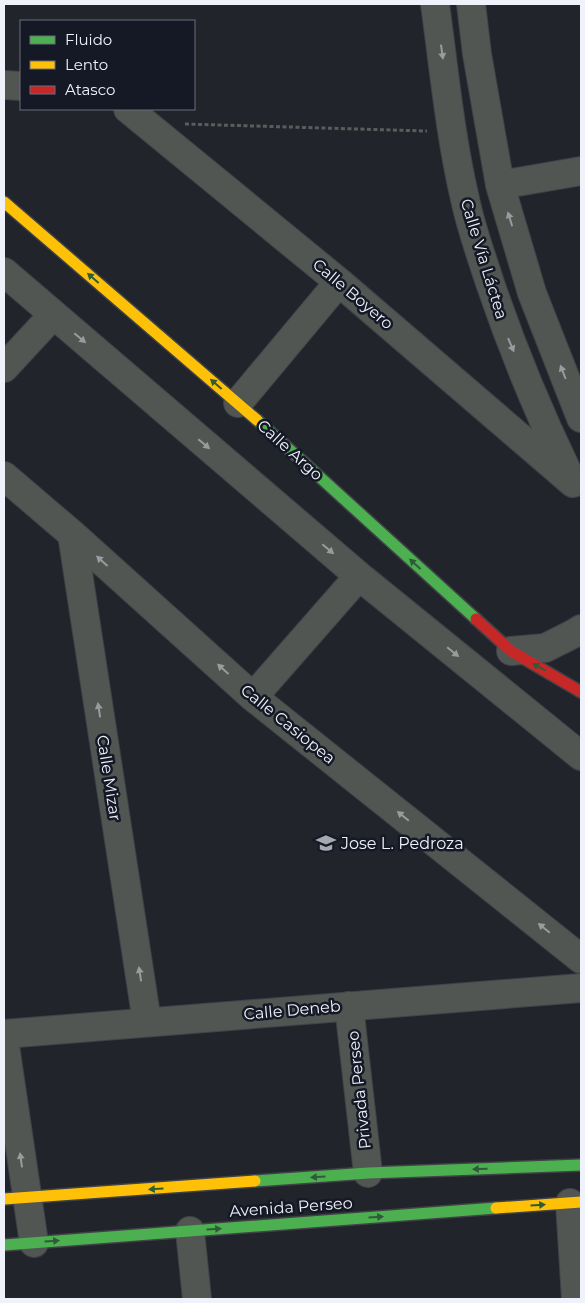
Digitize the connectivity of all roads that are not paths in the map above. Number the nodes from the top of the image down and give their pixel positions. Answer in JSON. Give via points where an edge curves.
{"nodes":[{"id":1,"x":435,"y":4,"type":"edge"},
{"id":2,"x":471,"y":4,"type":"edge"},
{"id":3,"x":4,"y":85,"type":"edge"},
{"id":4,"x":20,"y":86,"type":"edge"},
{"id":5,"x":138,"y":116,"type":"edge"},
{"id":6,"x":581,"y":171,"type":"edge"},
{"id":7,"x":500,"y":185,"type":"junction"},
{"id":8,"x":4,"y":202,"type":"edge"},
{"id":9,"x":4,"y":272,"type":"edge"},
{"id":10,"x":339,"y":282,"type":"junction"},
{"id":11,"x":53,"y":315,"type":"junction"},
{"id":12,"x":4,"y":368,"type":"edge"},
{"id":13,"x":238,"y":402,"type":"junction"},
{"id":14,"x":581,"y":418,"type":"edge"},
{"id":15,"x":4,"y":476,"type":"edge"},
{"id":16,"x":577,"y":491,"type":"edge"},
{"id":17,"x":72,"y":534,"type":"junction"},
{"id":18,"x":359,"y":576,"type":"junction"},
{"id":19,"x":581,"y":628,"type":"edge"},
{"id":20,"x":511,"y":651,"type":"junction"},
{"id":21,"x":581,"y":692,"type":"edge"},
{"id":22,"x":254,"y":697,"type":"junction"},
{"id":23,"x":581,"y":756,"type":"edge"},
{"id":24,"x":577,"y":946,"type":"edge"},
{"id":25,"x":581,"y":988,"type":"edge"},
{"id":26,"x":350,"y":1006,"type":"junction"},
{"id":27,"x":147,"y":1022,"type":"junction"},
{"id":28,"x":4,"y":1034,"type":"edge"},
{"id":29,"x":4,"y":1039,"type":"edge"},
{"id":30,"x":581,"y":1165,"type":"edge"},
{"id":31,"x":368,"y":1174,"type":"junction"},
{"id":32,"x":15,"y":1198,"type":"edge"},
{"id":33,"x":576,"y":1202,"type":"edge"},
{"id":34,"x":190,"y":1231,"type":"junction"},
{"id":35,"x":34,"y":1242,"type":"junction"},
{"id":36,"x":4,"y":1245,"type":"edge"},
{"id":37,"x":197,"y":1299,"type":"edge"},
{"id":38,"x":576,"y":1299,"type":"edge"}],
"edges":[{"from":1,"to":16,"type":"street","name":"Calle Vía Láctea","one_way":true,"via":[[452,132],[475,239],[508,338]]},
{"from":2,"to":7,"type":"street"},
{"from":3,"to":4,"type":"street"},
{"from":5,"to":10,"type":"street","name":"Calle Boyero"},
{"from":6,"to":7,"type":"street"},
{"from":14,"to":7,"type":"street","one_way":true,"via":[[532,293]]},
{"from":13,"to":8,"type":"main road","name":"Calle Argo","one_way":true},
{"from":9,"to":11,"type":"street"},
{"from":10,"to":13,"type":"street"},
{"from":10,"to":16,"type":"street","name":"Calle Boyero"},
{"from":11,"to":12,"type":"street"},
{"from":11,"to":18,"type":"street","one_way":true},
{"from":20,"to":13,"type":"main road","name":"Calle Argo","one_way":true},
{"from":15,"to":17,"type":"street","name":"Calle Casiopea"},
{"from":22,"to":17,"type":"street","name":"Calle Casiopea","one_way":true},
{"from":27,"to":17,"type":"street","name":"Calle Mizar","one_way":true},
{"from":18,"to":22,"type":"street"},
{"from":18,"to":23,"type":"street","one_way":true},
{"from":19,"to":20,"type":"street","via":[[545,648]]},
{"from":21,"to":20,"type":"main road","name":"Calle Argo","one_way":true},
{"from":24,"to":22,"type":"street","name":"Calle Casiopea","one_way":true},
{"from":25,"to":26,"type":"street","name":"Calle Deneb"},
{"from":26,"to":27,"type":"street","name":"Calle Deneb"},
{"from":26,"to":31,"type":"street","name":"Privada Perseo"},
{"from":27,"to":28,"type":"street","name":"Calle Deneb"},
{"from":32,"to":29,"type":"street","one_way":true},
{"from":30,"to":31,"type":"main road","name":"Avenida Perseo","one_way":true},
{"from":31,"to":32,"type":"main road","name":"Avenida Perseo","one_way":true},
{"from":32,"to":35,"type":"street"},
{"from":34,"to":33,"type":"main road","name":"Avenida Perseo","one_way":true},
{"from":33,"to":38,"type":"street"},
{"from":35,"to":34,"type":"main road","name":"Avenida Perseo","one_way":true},
{"from":34,"to":37,"type":"street"},
{"from":35,"to":36,"type":"main road","name":"Avenida Perseo"}]}
